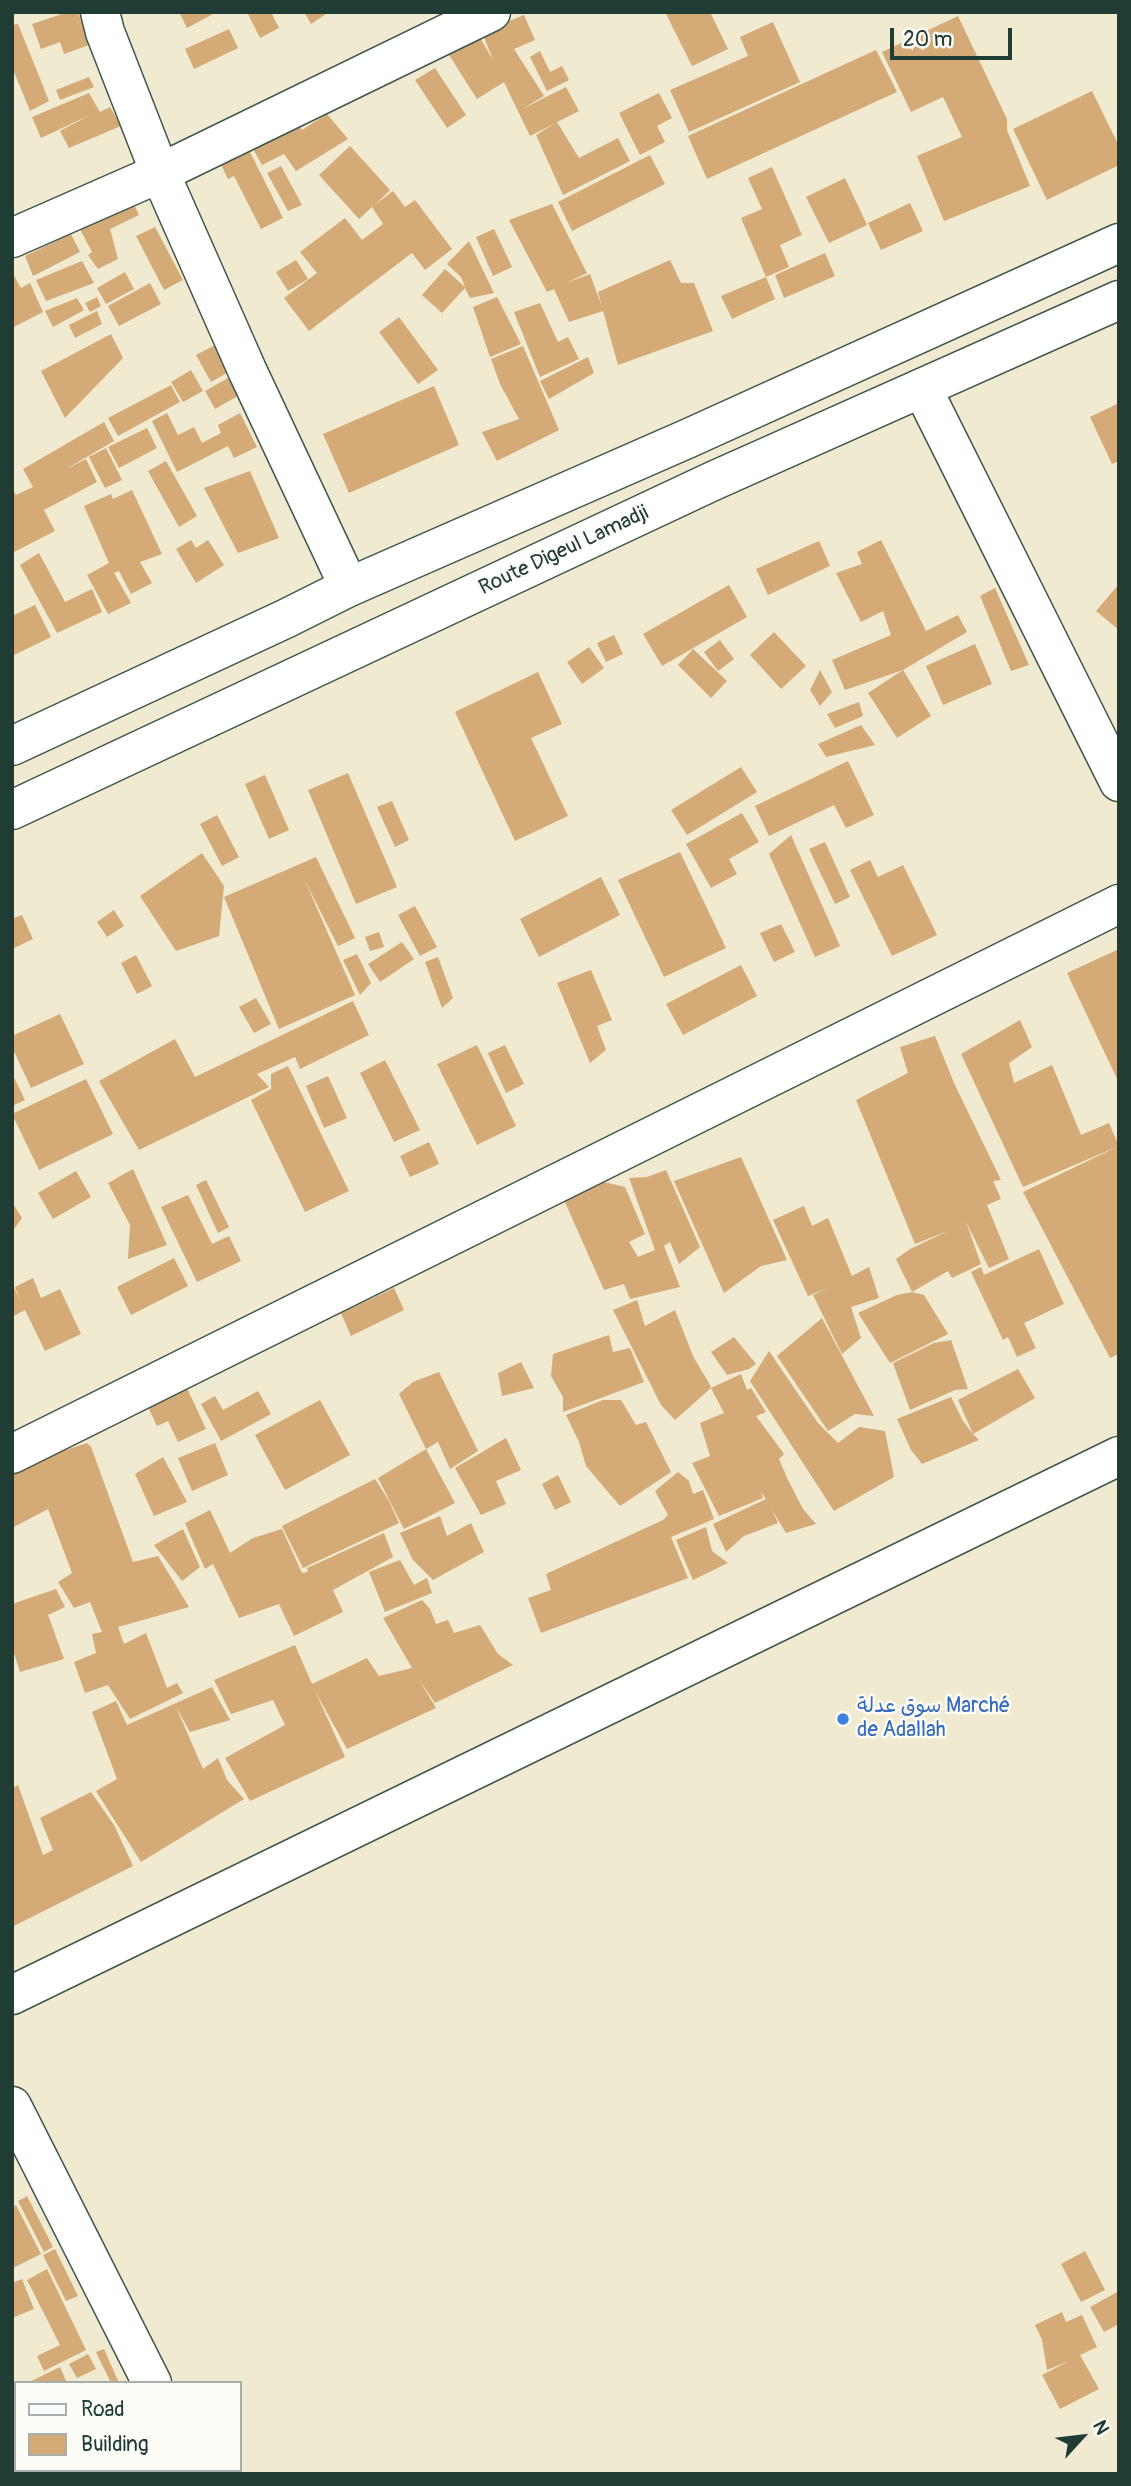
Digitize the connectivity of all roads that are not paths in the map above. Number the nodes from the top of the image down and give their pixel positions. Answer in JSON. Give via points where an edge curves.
{"nodes":[{"id":1,"x":100,"y":12,"type":"edge"},
{"id":2,"x":491,"y":12,"type":"edge"},
{"id":3,"x":160,"y":173,"type":"junction"},
{"id":4,"x":12,"y":238,"type":"edge"},
{"id":5,"x":1119,"y":243,"type":"edge"},
{"id":6,"x":1119,"y":300,"type":"edge"},
{"id":7,"x":922,"y":388,"type":"junction"},
{"id":8,"x":349,"y":587,"type":"junction"},
{"id":9,"x":12,"y":746,"type":"edge"},
{"id":10,"x":1119,"y":782,"type":"edge"},
{"id":11,"x":12,"y":810,"type":"edge"},
{"id":12,"x":1119,"y":904,"type":"edge"},
{"id":13,"x":12,"y":1454,"type":"edge"},
{"id":14,"x":1119,"y":1456,"type":"edge"},
{"id":15,"x":12,"y":1995,"type":"edge"},
{"id":16,"x":12,"y":2106,"type":"edge"},
{"id":17,"x":151,"y":2381,"type":"edge"}],
"edges":[{"from":1,"to":3,"type":"street"},
{"from":2,"to":3,"type":"street"},
{"from":3,"to":4,"type":"street"},
{"from":3,"to":8,"type":"street"},
{"from":5,"to":8,"type":"street"},
{"from":6,"to":7,"type":"street","name":"Route Digeul Lamadji"},
{"from":7,"to":10,"type":"street"},
{"from":7,"to":11,"type":"street","name":"Route Digeul Lamadji","via":[[712,481]]},
{"from":8,"to":9,"type":"street"},
{"from":12,"to":13,"type":"street"},
{"from":14,"to":15,"type":"street"},
{"from":16,"to":17,"type":"street"}]}
